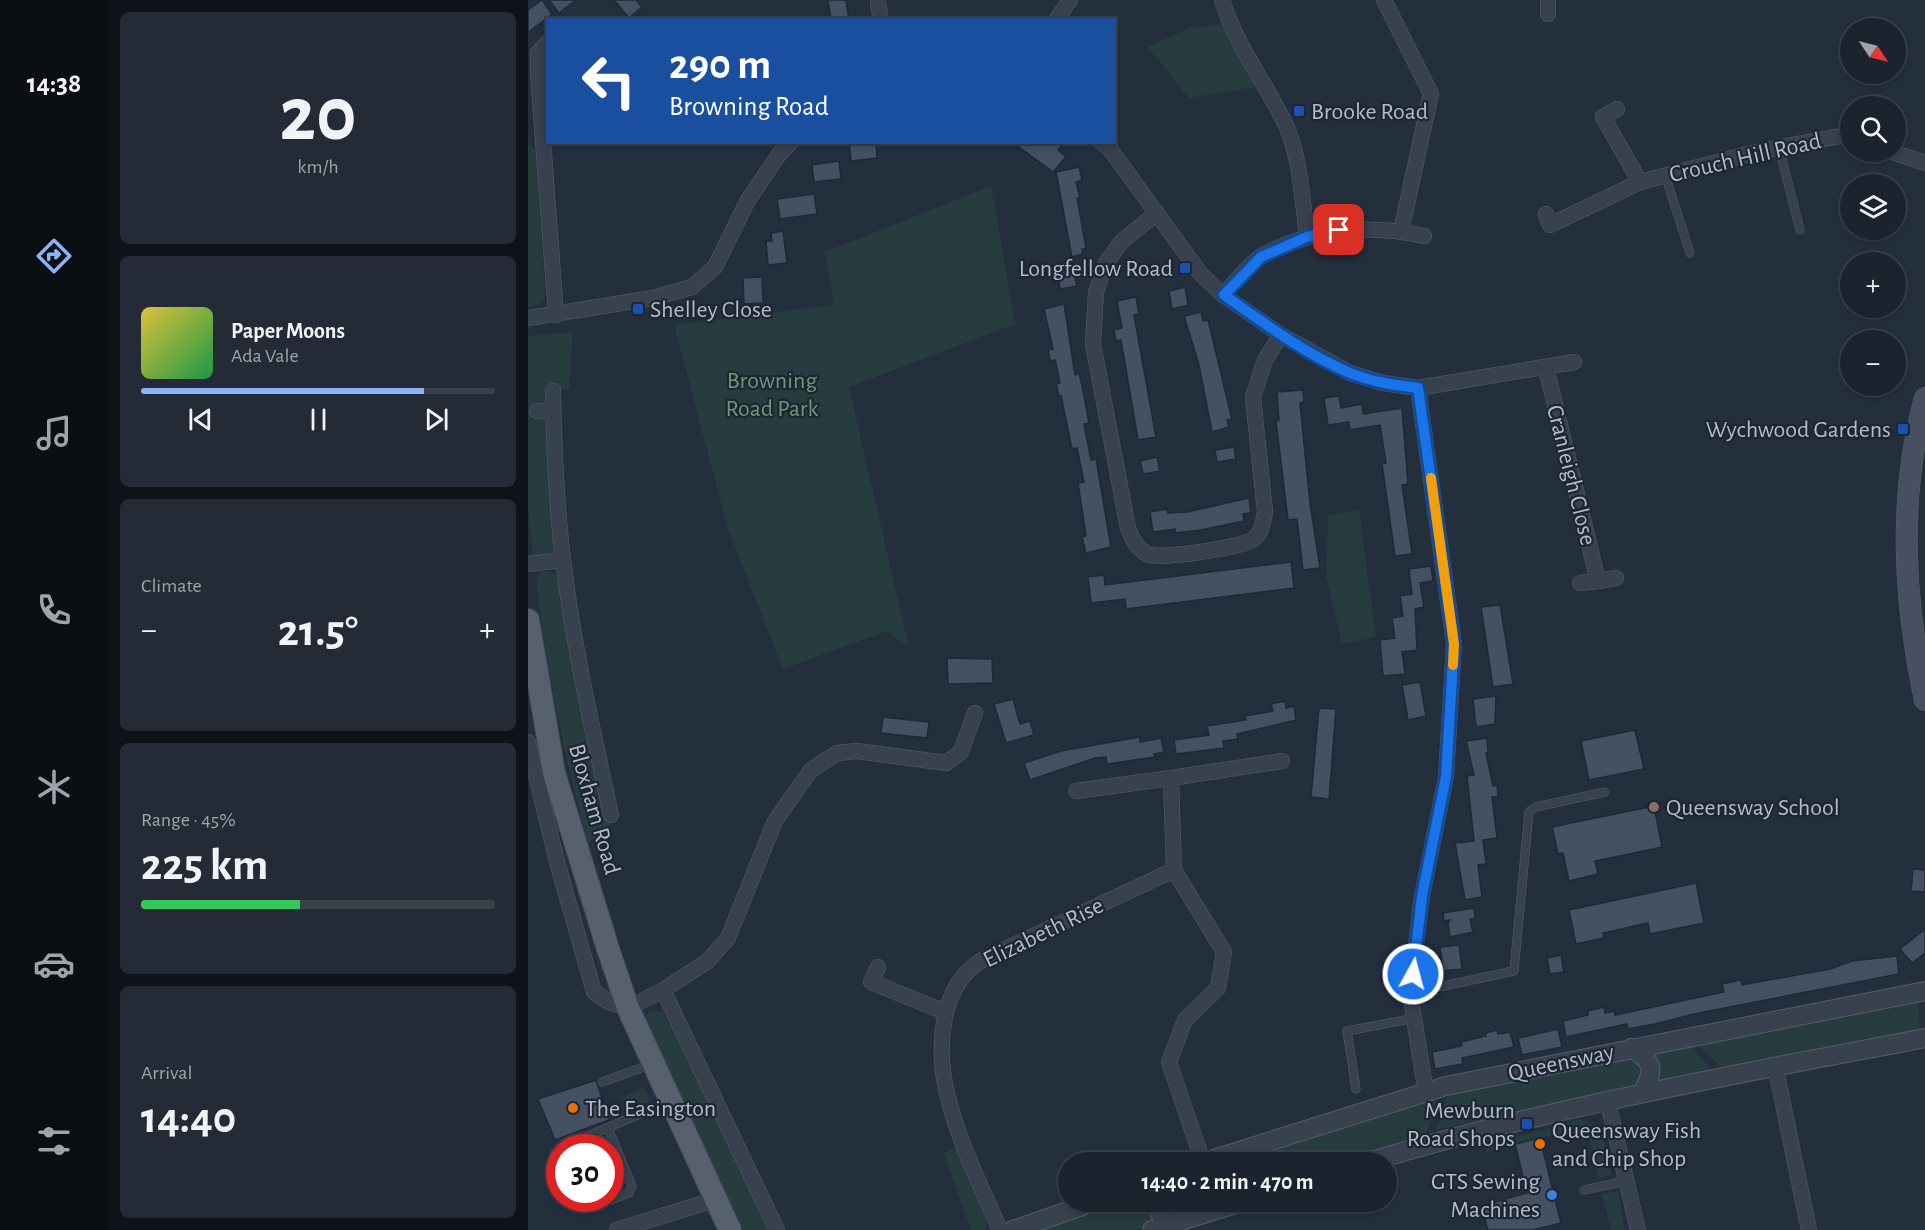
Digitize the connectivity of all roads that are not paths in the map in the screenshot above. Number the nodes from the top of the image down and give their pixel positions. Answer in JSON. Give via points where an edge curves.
{"nodes":[{"id":1,"x":1070,"y":0,"type":"edge"},
{"id":2,"x":1221,"y":0,"type":"edge"},
{"id":3,"x":1384,"y":0,"type":"edge"},
{"id":4,"x":878,"y":3,"type":"dead end"},
{"id":5,"x":881,"y":18,"type":"edge"},
{"id":6,"x":1057,"y":18,"type":"edge"},
{"id":7,"x":546,"y":44,"type":"edge"},
{"id":8,"x":1617,"y":109,"type":"dead end"},
{"id":9,"x":1840,"y":136,"type":"edge"},
{"id":10,"x":1103,"y":144,"type":"edge"},
{"id":11,"x":781,"y":146,"type":"edge"},
{"id":12,"x":1779,"y":147,"type":"junction"},
{"id":13,"x":1906,"y":157,"type":"edge"},
{"id":14,"x":1925,"y":163,"type":"edge"},
{"id":15,"x":1665,"y":175,"type":"junction"},
{"id":16,"x":1640,"y":182,"type":"junction"},
{"id":17,"x":1157,"y":213,"type":"junction"},
{"id":18,"x":1546,"y":214,"type":"dead end"},
{"id":19,"x":1800,"y":230,"type":"dead end"},
{"id":20,"x":1401,"y":231,"type":"junction"},
{"id":21,"x":1424,"y":236,"type":"dead end"},
{"id":22,"x":1307,"y":237,"type":"junction"},
{"id":23,"x":1690,"y":253,"type":"dead end"},
{"id":24,"x":1224,"y":295,"type":"junction"},
{"id":25,"x":556,"y":315,"type":"junction"},
{"id":26,"x":528,"y":318,"type":"edge"},
{"id":27,"x":1281,"y":335,"type":"junction"},
{"id":28,"x":1574,"y":362,"type":"dead end"},
{"id":29,"x":1546,"y":368,"type":"junction"},
{"id":30,"x":1418,"y":388,"type":"junction"},
{"id":31,"x":553,"y":391,"type":"dead end"},
{"id":32,"x":1925,"y":398,"type":"edge"},
{"id":33,"x":537,"y":411,"type":"dead end"},
{"id":34,"x":554,"y":412,"type":"junction"},
{"id":35,"x":563,"y":560,"type":"junction"},
{"id":36,"x":528,"y":564,"type":"edge"},
{"id":37,"x":1616,"y":578,"type":"dead end"},
{"id":38,"x":1598,"y":581,"type":"junction"},
{"id":39,"x":1580,"y":583,"type":"dead end"},
{"id":40,"x":528,"y":620,"type":"edge"},
{"id":41,"x":1925,"y":700,"type":"edge"},
{"id":42,"x":975,"y":713,"type":"dead end"},
{"id":43,"x":528,"y":742,"type":"edge"},
{"id":44,"x":1282,"y":761,"type":"dead end"},
{"id":45,"x":1171,"y":778,"type":"junction"},
{"id":46,"x":1076,"y":791,"type":"dead end"},
{"id":47,"x":1605,"y":792,"type":"dead end"},
{"id":48,"x":611,"y":815,"type":"dead end"},
{"id":49,"x":1174,"y":870,"type":"junction"},
{"id":50,"x":878,"y":967,"type":"dead end"},
{"id":51,"x":663,"y":990,"type":"junction"},
{"id":52,"x":1925,"y":991,"type":"edge"},
{"id":53,"x":1410,"y":993,"type":"junction"},
{"id":54,"x":628,"y":1008,"type":"junction"},
{"id":55,"x":945,"y":1012,"type":"junction"},
{"id":56,"x":1415,"y":1018,"type":"junction"},
{"id":57,"x":1925,"y":1038,"type":"edge"},
{"id":58,"x":1631,"y":1047,"type":"junction"},
{"id":59,"x":653,"y":1063,"type":"junction"},
{"id":60,"x":1775,"y":1065,"type":"junction"},
{"id":61,"x":602,"y":1082,"type":"dead end"},
{"id":62,"x":1356,"y":1089,"type":"dead end"},
{"id":63,"x":1643,"y":1091,"type":"junction"},
{"id":64,"x":1426,"y":1093,"type":"junction"},
{"id":65,"x":1606,"y":1100,"type":"junction"},
{"id":66,"x":670,"y":1102,"type":"junction"},
{"id":67,"x":608,"y":1128,"type":"junction"},
{"id":68,"x":594,"y":1134,"type":"edge"},
{"id":69,"x":610,"y":1134,"type":"edge"},
{"id":70,"x":1200,"y":1152,"type":"edge"},
{"id":71,"x":1235,"y":1152,"type":"edge"},
{"id":72,"x":1397,"y":1153,"type":"edge"},
{"id":73,"x":624,"y":1167,"type":"edge"},
{"id":74,"x":1626,"y":1181,"type":"junction"},
{"id":75,"x":1584,"y":1191,"type":"dead end"},
{"id":76,"x":624,"y":1194,"type":"edge"},
{"id":77,"x":714,"y":1200,"type":"junction"},
{"id":78,"x":1066,"y":1212,"type":"edge"},
{"id":79,"x":1159,"y":1212,"type":"edge"},
{"id":80,"x":1208,"y":1212,"type":"edge"},
{"id":81,"x":1174,"y":1222,"type":"junction"},
{"id":82,"x":617,"y":1230,"type":"edge"},
{"id":83,"x":730,"y":1230,"type":"edge"},
{"id":84,"x":777,"y":1230,"type":"edge"},
{"id":85,"x":1000,"y":1230,"type":"edge"},
{"id":86,"x":1013,"y":1230,"type":"edge"},
{"id":87,"x":1152,"y":1230,"type":"edge"},
{"id":88,"x":1638,"y":1230,"type":"edge"},
{"id":89,"x":1809,"y":1230,"type":"edge"}],
"edges":[{"from":1,"to":6,"type":"street"},
{"from":2,"to":22,"type":"street","via":[[1228,21],[1288,130]]},
{"from":3,"to":20,"type":"street","via":[[1431,94]]},
{"from":4,"to":5,"type":"street"},
{"from":7,"to":25,"type":"street","via":[[538,52],[538,73]]},
{"from":8,"to":16,"type":"street","name":"Crouch Hill Road","via":[[1603,117]]},
{"from":9,"to":12,"type":"street","name":"Crouch Hill Road"},
{"from":10,"to":17,"type":"street"},
{"from":11,"to":25,"type":"street","via":[[748,200],[715,267],[692,287]]},
{"from":12,"to":15,"type":"street","name":"Crouch Hill Road"},
{"from":12,"to":19,"type":"lane"},
{"from":13,"to":14,"type":"street"},
{"from":15,"to":16,"type":"street","name":"Crouch Hill Road"},
{"from":15,"to":23,"type":"lane"},
{"from":16,"to":18,"type":"street","name":"Crouch Hill Road","via":[[1550,225]]},
{"from":17,"to":24,"type":"street","via":[[1200,273]]},
{"from":17,"to":27,"type":"street","via":[[1122,241],[1106,263],[1096,292],[1093,344],[1128,528],[1136,544],[1148,555],[1241,545],[1254,539],[1263,526],[1265,512],[1253,398],[1265,360]]},
{"from":20,"to":21,"type":"street"},
{"from":20,"to":22,"type":"street","via":[[1339,230]]},
{"from":22,"to":24,"type":"street","via":[[1261,257]]},
{"from":24,"to":27,"type":"street"},
{"from":25,"to":26,"type":"street"},
{"from":27,"to":30,"type":"street","via":[[1350,373]]},
{"from":28,"to":29,"type":"street"},
{"from":29,"to":30,"type":"street"},
{"from":29,"to":38,"type":"street","name":"Cranleigh Close"},
{"from":30,"to":53,"type":"street","via":[[1454,644],[1446,777],[1422,896]]},
{"from":31,"to":34,"type":"street","name":"Bloxham Road"},
{"from":32,"to":41,"type":"main road","via":[[1909,488],[1908,555],[1912,625]]},
{"from":33,"to":34,"type":"street"},
{"from":34,"to":35,"type":"street","name":"Bloxham Road","via":[[555,478]]},
{"from":35,"to":36,"type":"street"},
{"from":35,"to":48,"type":"street","name":"Bloxham Road","via":[[577,653]]},
{"from":37,"to":38,"type":"street","name":"Cranleigh Close"},
{"from":38,"to":39,"type":"street","name":"Cranleigh Close"},
{"from":40,"to":54,"type":"main road","name":"Bloxham Road","via":[[554,773]]},
{"from":42,"to":51,"type":"street","via":[[961,752],[946,763],[857,751],[837,753],[812,771],[775,821],[728,938],[708,961]]},
{"from":43,"to":54,"type":"street","name":"Bloxham Road","via":[[594,992]]},
{"from":44,"to":45,"type":"street"},
{"from":45,"to":46,"type":"street"},
{"from":45,"to":49,"type":"street"},
{"from":47,"to":53,"type":"lane","via":[[1536,807],[1529,812],[1514,971]]},
{"from":49,"to":55,"type":"street","name":"Elizabeth Rise","via":[[973,965],[958,983]]},
{"from":49,"to":70,"type":"street","via":[[1224,952],[1218,988],[1185,1020],[1169,1062]]},
{"from":50,"to":55,"type":"street","via":[[871,982]]},
{"from":51,"to":54,"type":"street"},
{"from":51,"to":84,"type":"street"},
{"from":52,"to":58,"type":"street","name":"Queensway"},
{"from":53,"to":56,"type":"street"},
{"from":54,"to":59,"type":"main road","name":"Bloxham Road"},
{"from":55,"to":85,"type":"street","name":"Elizabeth Rise","via":[[943,1044],[948,1099]]},
{"from":56,"to":62,"type":"lane","via":[[1347,1031]]},
{"from":56,"to":64,"type":"street"},
{"from":57,"to":60,"type":"street","name":"Queensway"},
{"from":58,"to":63,"type":"street","via":[[1642,1054],[1651,1069]]},
{"from":58,"to":64,"type":"street","name":"Queensway"},
{"from":59,"to":61,"type":"lane"},
{"from":59,"to":66,"type":"main road","name":"Bloxham Road"},
{"from":60,"to":63,"type":"street","name":"Queensway"},
{"from":60,"to":89,"type":"street"},
{"from":63,"to":65,"type":"street","name":"Queensway"},
{"from":64,"to":71,"type":"street","name":"Queensway"},
{"from":65,"to":72,"type":"street","name":"Queensway"},
{"from":65,"to":74,"type":"street"},
{"from":66,"to":67,"type":"lane"},
{"from":66,"to":77,"type":"main road","name":"Bloxham Road"},
{"from":67,"to":68,"type":"lane"},
{"from":67,"to":69,"type":"lane"},
{"from":73,"to":76,"type":"lane","via":[[632,1186]]},
{"from":74,"to":75,"type":"lane"},
{"from":74,"to":88,"type":"street"},
{"from":77,"to":82,"type":"street"},
{"from":77,"to":83,"type":"main road","name":"Bloxham Road"},
{"from":78,"to":86,"type":"street"},
{"from":79,"to":81,"type":"street"},
{"from":80,"to":81,"type":"street"},
{"from":81,"to":87,"type":"street"}]}
